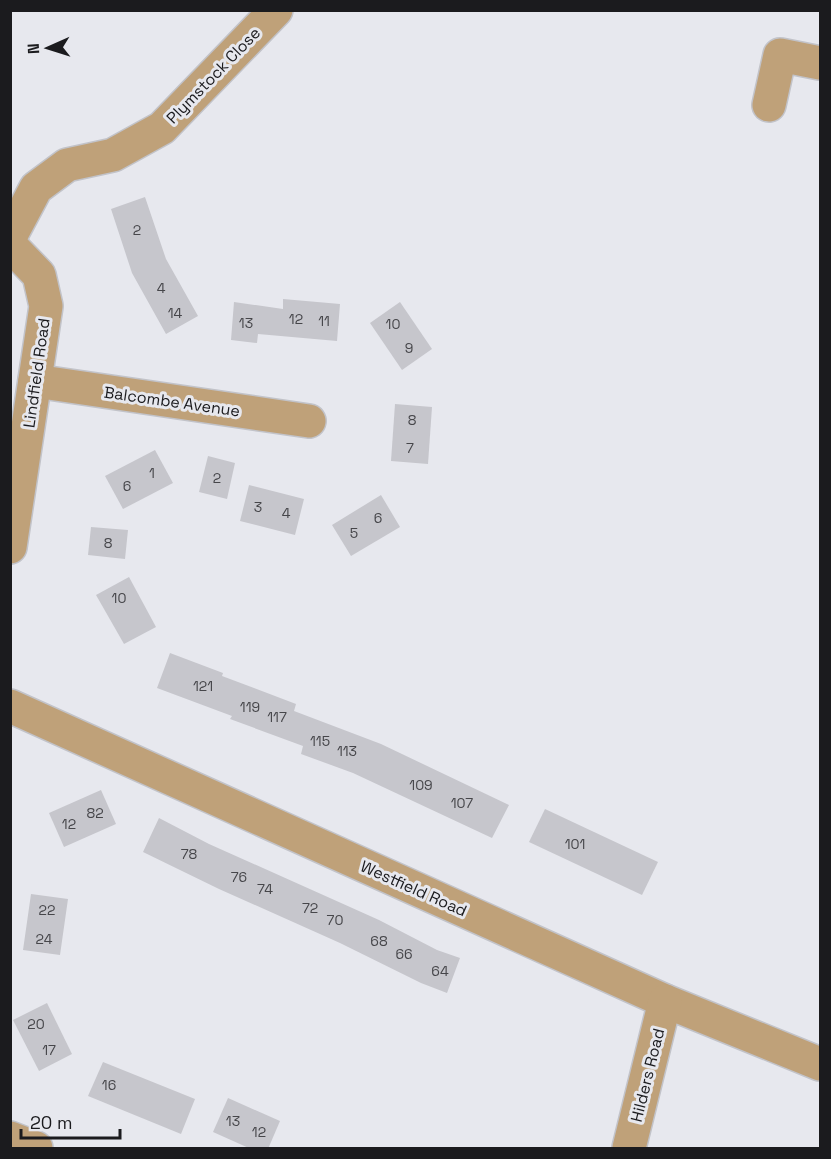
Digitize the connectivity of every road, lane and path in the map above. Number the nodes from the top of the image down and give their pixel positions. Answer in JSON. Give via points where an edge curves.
{"nodes":[{"id":1,"x":276,"y":10,"type":"edge"},
{"id":2,"x":820,"y":63,"type":"edge"},
{"id":3,"x":769,"y":105,"type":"dead end"},
{"id":4,"x":10,"y":237,"type":"edge"},
{"id":5,"x":10,"y":245,"type":"edge"},
{"id":6,"x":35,"y":381,"type":"junction"},
{"id":7,"x":309,"y":421,"type":"dead end"},
{"id":8,"x":10,"y":547,"type":"edge"},
{"id":9,"x":10,"y":706,"type":"edge"},
{"id":10,"x":665,"y":1001,"type":"junction"},
{"id":11,"x":820,"y":1064,"type":"edge"},
{"id":12,"x":10,"y":1138,"type":"edge"},
{"id":13,"x":36,"y":1149,"type":"edge"},
{"id":14,"x":629,"y":1149,"type":"edge"}],
"edges":[{"from":1,"to":4,"type":"street","name":"Plymstock Close","via":[[162,128],[113,155],[66,165],[36,188]]},
{"from":2,"to":3,"type":"street","via":[[780,55]]},
{"from":5,"to":6,"type":"street","name":"Lindfield Road","via":[[39,275],[46,306]]},
{"from":6,"to":7,"type":"street","name":"Balcombe Avenue"},
{"from":6,"to":8,"type":"street","name":"Lindfield Road"},
{"from":9,"to":10,"type":"street","name":"Westfield Road"},
{"from":10,"to":11,"type":"street","name":"Westfield Road"},
{"from":10,"to":14,"type":"street","name":"Hilders Road"},
{"from":12,"to":13,"type":"street"}]}
